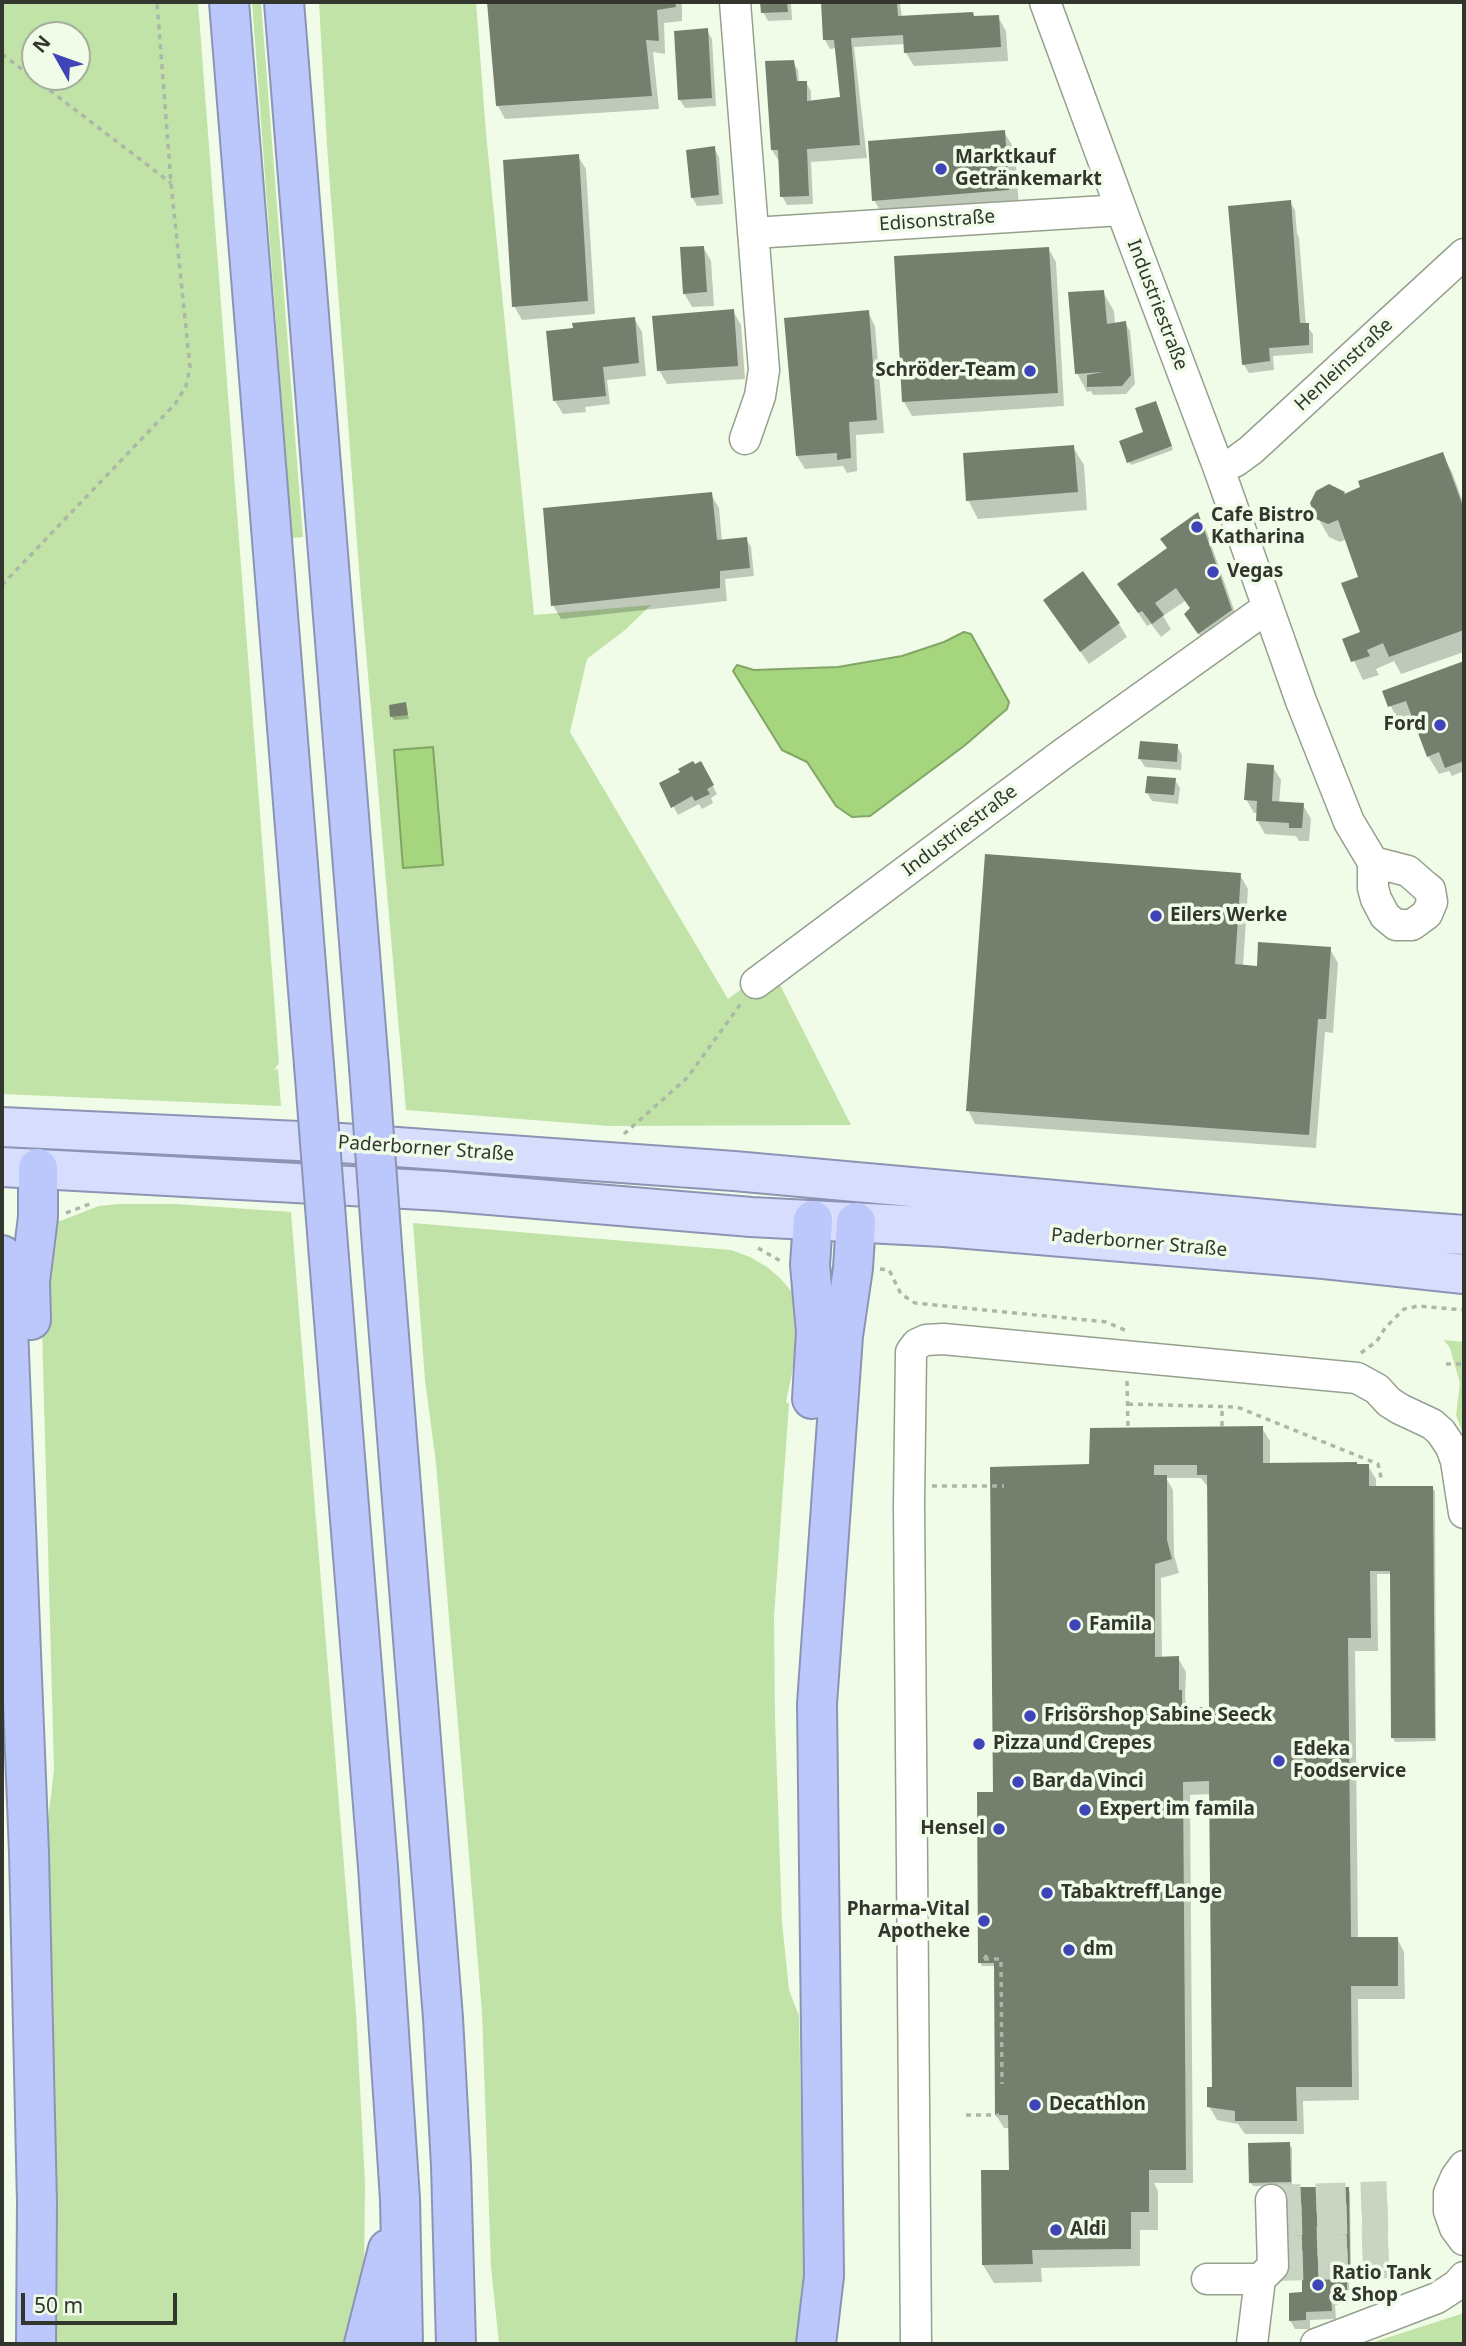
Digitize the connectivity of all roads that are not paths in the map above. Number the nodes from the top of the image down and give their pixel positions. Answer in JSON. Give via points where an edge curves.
{"nodes":[{"id":1,"x":229,"y":2,"type":"edge"},
{"id":2,"x":284,"y":2,"type":"edge"},
{"id":3,"x":735,"y":2,"type":"edge"},
{"id":4,"x":1045,"y":2,"type":"edge"},
{"id":5,"x":1121,"y":210,"type":"junction"},
{"id":6,"x":753,"y":233,"type":"junction"},
{"id":7,"x":1464,"y":254,"type":"edge"},
{"id":8,"x":745,"y":439,"type":"dead end"},
{"id":9,"x":1219,"y":469,"type":"junction"},
{"id":10,"x":1268,"y":608,"type":"junction"},
{"id":11,"x":1373,"y":862,"type":"dead end"},
{"id":12,"x":756,"y":983,"type":"road end"},
{"id":13,"x":19,"y":1128,"type":"edge"},
{"id":14,"x":20,"y":1168,"type":"edge"},
{"id":15,"x":814,"y":1178,"type":"junction"},
{"id":16,"x":859,"y":1181,"type":"junction"},
{"id":17,"x":813,"y":1220,"type":"junction"},
{"id":18,"x":856,"y":1222,"type":"junction"},
{"id":19,"x":1464,"y":1235,"type":"edge"},
{"id":20,"x":2,"y":1255,"type":"edge"},
{"id":21,"x":1464,"y":1274,"type":"edge"},
{"id":22,"x":7,"y":1425,"type":"edge"},
{"id":23,"x":1464,"y":1513,"type":"edge"},
{"id":24,"x":29,"y":1853,"type":"junction"},
{"id":25,"x":821,"y":2042,"type":"junction"},
{"id":26,"x":1464,"y":2166,"type":"edge"},
{"id":27,"x":400,"y":2199,"type":"junction"},
{"id":28,"x":1271,"y":2200,"type":"dead end"},
{"id":29,"x":1464,"y":2240,"type":"edge"},
{"id":30,"x":1464,"y":2277,"type":"edge"},
{"id":31,"x":1207,"y":2279,"type":"dead end"},
{"id":32,"x":1260,"y":2279,"type":"junction"},
{"id":33,"x":455,"y":2287,"type":"junction"},
{"id":34,"x":37,"y":2304,"type":"junction"},
{"id":35,"x":816,"y":2343,"type":"edge"},
{"id":36,"x":36,"y":2344,"type":"edge"},
{"id":37,"x":44,"y":2344,"type":"edge"},
{"id":38,"x":365,"y":2344,"type":"edge"},
{"id":39,"x":403,"y":2344,"type":"edge"},
{"id":40,"x":456,"y":2344,"type":"edge"},
{"id":41,"x":481,"y":2344,"type":"edge"},
{"id":42,"x":916,"y":2344,"type":"edge"},
{"id":43,"x":1252,"y":2344,"type":"edge"},
{"id":44,"x":1316,"y":2344,"type":"edge"}],
"edges":[{"from":1,"to":27,"type":"highway","bridge":true,"via":[[378,1867]]},
{"from":2,"to":33,"type":"highway","bridge":true,"via":[[443,2018]]},
{"from":3,"to":6,"type":"street"},
{"from":4,"to":5,"type":"street","name":"Industriestraße"},
{"from":5,"to":6,"type":"street","name":"Edisonstraße"},
{"from":5,"to":9,"type":"street","name":"Industriestraße"},
{"from":6,"to":8,"type":"street","via":[[764,370]]},
{"from":7,"to":9,"type":"street","name":"Henleinstraße","via":[[1251,450]]},
{"from":9,"to":10,"type":"street","name":"Industriestraße"},
{"from":10,"to":11,"type":"street","name":"Industriestraße","via":[[1341,804]]},
{"from":10,"to":12,"type":"street","name":"Industriestraße","via":[[1075,745]]},
{"from":13,"to":14,"type":"main road","name":"Paderborner Straße"},
{"from":13,"to":15,"type":"main road","name":"Paderborner Straße","via":[[341,1143]]},
{"from":14,"to":17,"type":"main road","name":"Paderborner Straße","via":[[442,1191]]},
{"from":14,"to":24,"type":"highway","via":[[38,1217],[30,1281],[42,1771]]},
{"from":15,"to":16,"type":"main road","name":"Paderborner Straße"},
{"from":15,"to":17,"type":"main road"},
{"from":16,"to":18,"type":"main road"},
{"from":16,"to":19,"type":"main road","name":"Paderborner Straße"},
{"from":17,"to":18,"type":"main road","name":"Paderborner Straße"},
{"from":17,"to":25,"type":"highway","via":[[810,1265],[816,1332],[797,1725],[798,1816]]},
{"from":18,"to":21,"type":"main road","name":"Paderborner Straße","via":[[1208,1248]]},
{"from":18,"to":25,"type":"highway","via":[[843,1336],[817,1704]]},
{"from":20,"to":22,"type":"highway"},
{"from":22,"to":24,"type":"highway"},
{"from":23,"to":42,"type":"street","via":[[1456,1461],[1441,1432],[1357,1378],[943,1339],[926,1339],[911,1352]]},
{"from":24,"to":34,"type":"highway"},
{"from":25,"to":35,"type":"highway","via":[[824,2276]]},
{"from":26,"to":29,"type":"street","via":[[1449,2193],[1449,2211]]},
{"from":27,"to":38,"type":"highway"},
{"from":27,"to":39,"type":"highway"},
{"from":28,"to":32,"type":"street","via":[[1273,2266]]},
{"from":30,"to":44,"type":"street","via":[[1437,2298]]},
{"from":31,"to":32,"type":"street"},
{"from":32,"to":43,"type":"street"},
{"from":33,"to":40,"type":"highway"},
{"from":33,"to":41,"type":"highway"},
{"from":34,"to":36,"type":"highway"},
{"from":34,"to":37,"type":"highway"}]}
